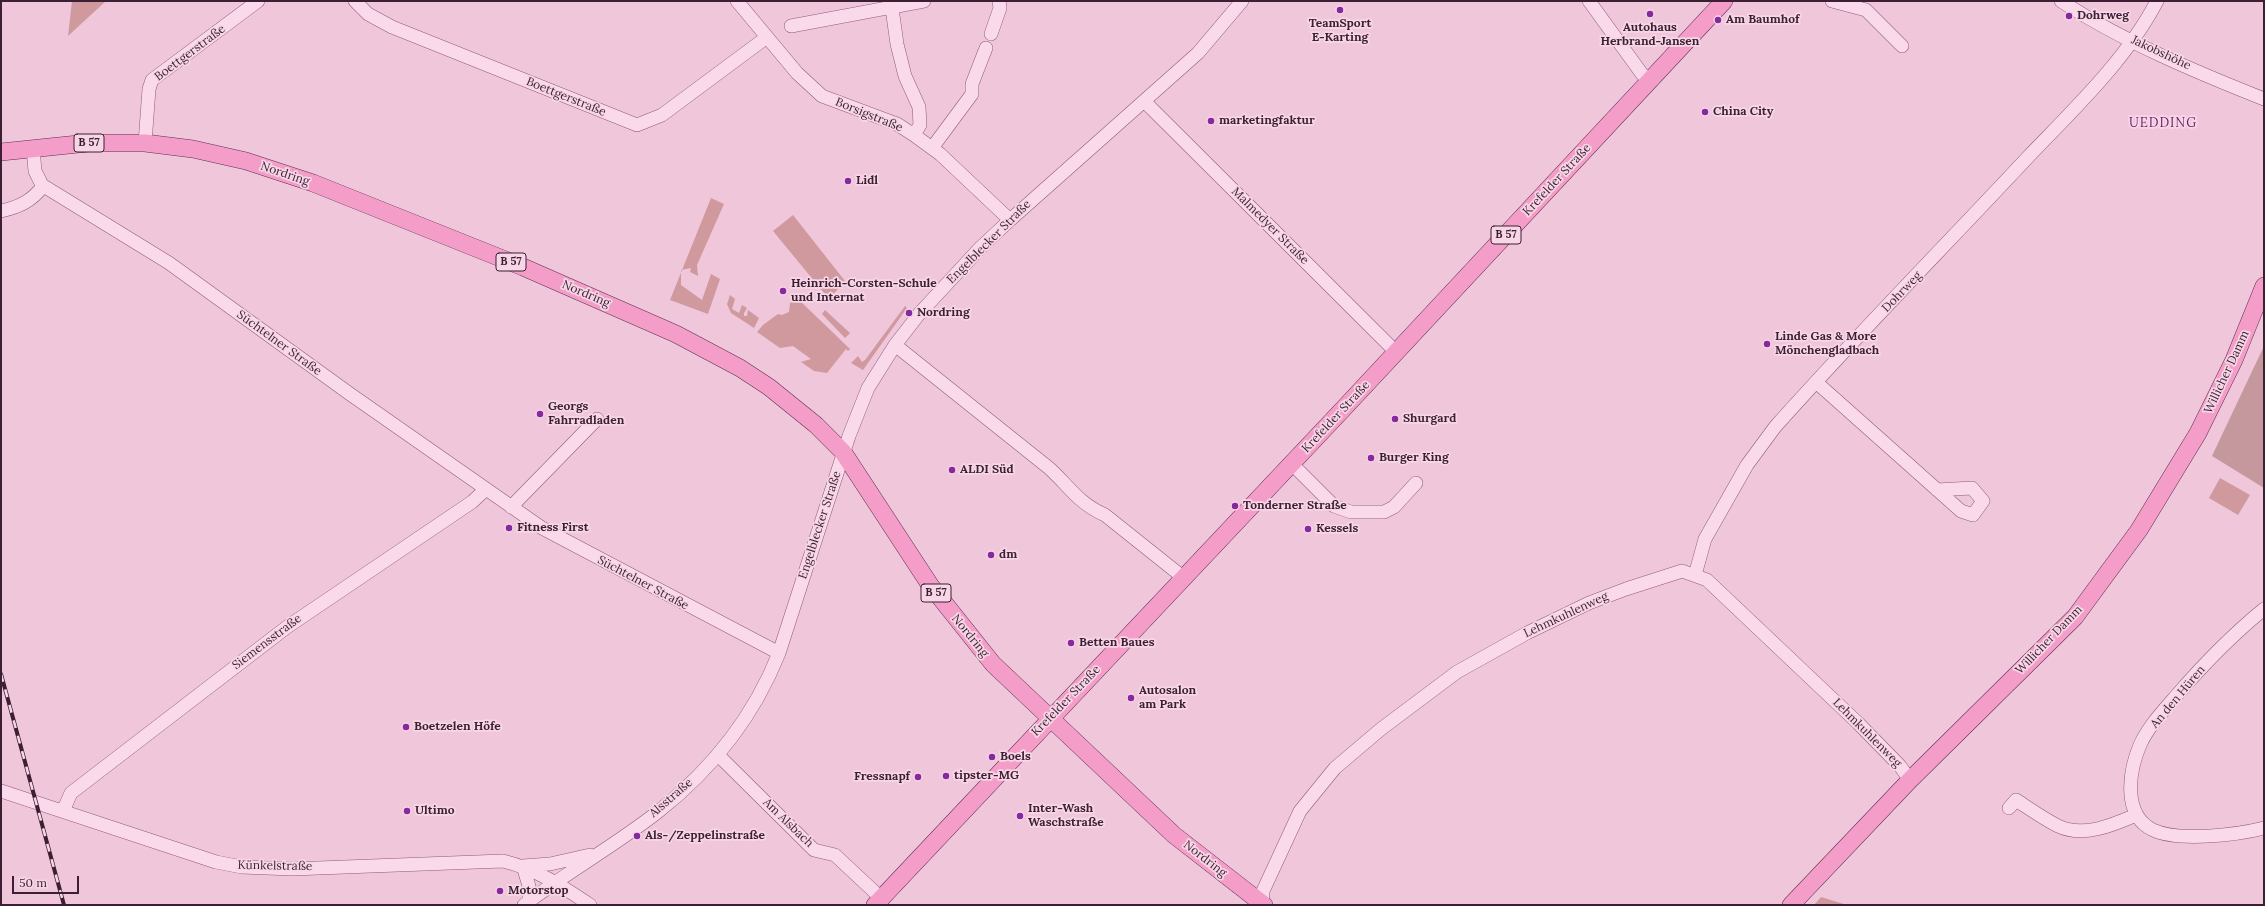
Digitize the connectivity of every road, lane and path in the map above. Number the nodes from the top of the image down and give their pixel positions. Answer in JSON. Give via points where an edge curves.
{"nodes":[{"id":1,"x":258,"y":1,"type":"edge"},
{"id":2,"x":355,"y":1,"type":"edge"},
{"id":3,"x":737,"y":1,"type":"edge"},
{"id":4,"x":924,"y":1,"type":"edge"},
{"id":5,"x":999,"y":1,"type":"edge"},
{"id":6,"x":1242,"y":1,"type":"edge"},
{"id":7,"x":1589,"y":1,"type":"edge"},
{"id":8,"x":1724,"y":1,"type":"edge"},
{"id":9,"x":1832,"y":1,"type":"edge"},
{"id":10,"x":2060,"y":1,"type":"edge"},
{"id":11,"x":2157,"y":1,"type":"edge"},
{"id":12,"x":892,"y":4,"type":"edge"},
{"id":13,"x":791,"y":26,"type":"dead end"},
{"id":14,"x":991,"y":34,"type":"dead end"},
{"id":15,"x":767,"y":37,"type":"junction"},
{"id":16,"x":2131,"y":40,"type":"junction"},
{"id":17,"x":1902,"y":46,"type":"dead end"},
{"id":18,"x":986,"y":48,"type":"dead end"},
{"id":19,"x":1649,"y":80,"type":"junction"},
{"id":20,"x":2264,"y":99,"type":"edge"},
{"id":21,"x":1144,"y":101,"type":"junction"},
{"id":22,"x":914,"y":135,"type":"junction"},
{"id":23,"x":145,"y":143,"type":"junction"},
{"id":24,"x":33,"y":148,"type":"junction"},
{"id":25,"x":932,"y":148,"type":"junction"},
{"id":26,"x":1,"y":152,"type":"edge"},
{"id":27,"x":43,"y":186,"type":"junction"},
{"id":28,"x":1,"y":211,"type":"edge"},
{"id":29,"x":1010,"y":220,"type":"junction"},
{"id":30,"x":2264,"y":286,"type":"edge"},
{"id":31,"x":894,"y":345,"type":"junction"},
{"id":32,"x":1396,"y":352,"type":"junction"},
{"id":33,"x":1816,"y":382,"type":"junction"},
{"id":34,"x":597,"y":419,"type":"dead end"},
{"id":35,"x":843,"y":452,"type":"junction"},
{"id":36,"x":1292,"y":464,"type":"junction"},
{"id":37,"x":1416,"y":483,"type":"dead end"},
{"id":38,"x":486,"y":489,"type":"junction"},
{"id":39,"x":1937,"y":490,"type":"dead end"},
{"id":40,"x":511,"y":507,"type":"junction"},
{"id":41,"x":1695,"y":575,"type":"junction"},
{"id":42,"x":1184,"y":578,"type":"junction"},
{"id":43,"x":2264,"y":608,"type":"edge"},
{"id":44,"x":779,"y":653,"type":"junction"},
{"id":45,"x":1050,"y":718,"type":"junction"},
{"id":46,"x":718,"y":755,"type":"junction"},
{"id":47,"x":1910,"y":780,"type":"junction"},
{"id":48,"x":1,"y":791,"type":"edge"},
{"id":49,"x":2009,"y":808,"type":"dead end"},
{"id":50,"x":64,"y":811,"type":"junction"},
{"id":51,"x":2136,"y":815,"type":"junction"},
{"id":52,"x":2264,"y":828,"type":"edge"},
{"id":53,"x":597,"y":854,"type":"junction"},
{"id":54,"x":523,"y":866,"type":"junction"},
{"id":55,"x":556,"y":882,"type":"junction"},
{"id":56,"x":878,"y":902,"type":"edge"},
{"id":57,"x":527,"y":903,"type":"edge"},
{"id":58,"x":590,"y":905,"type":"edge"},
{"id":59,"x":1263,"y":905,"type":"edge"},
{"id":60,"x":1790,"y":905,"type":"edge"}],
"edges":[{"from":1,"to":23,"type":"street","name":"Boettgerstraße","via":[[152,80]]},
{"from":2,"to":15,"type":"street","name":"Boettgerstraße","via":[[368,14],[392,27],[637,125],[662,115]]},
{"from":3,"to":15,"type":"street","name":"Borsigstraße"},
{"from":4,"to":12,"type":"street"},
{"from":5,"to":14,"type":"street","via":[[1000,8]]},
{"from":6,"to":21,"type":"street","name":"Engelblecker Straße","via":[[1198,52]]},
{"from":7,"to":19,"type":"street"},
{"from":8,"to":19,"type":"main road","name":"Krefelder Straße","number":"B 57"},
{"from":9,"to":17,"type":"street","via":[[1866,10]]},
{"from":10,"to":16,"type":"street","name":"Jakobshöhe"},
{"from":11,"to":16,"type":"street","name":"Dohrweg","via":[[2147,20]]},
{"from":12,"to":13,"type":"street"},
{"from":12,"to":22,"type":"street","via":[[897,44],[905,76],[919,107],[920,125]]},
{"from":15,"to":22,"type":"street","name":"Borsigstraße","via":[[797,73],[822,96],[897,124]]},
{"from":16,"to":20,"type":"street","name":"Jakobshöhe"},
{"from":16,"to":33,"type":"street","name":"Dohrweg","via":[[2116,61],[2068,115]]},
{"from":18,"to":25,"type":"street","via":[[974,78],[972,94]]},
{"from":19,"to":32,"type":"main road","name":"Krefelder Straße","number":"B 57"},
{"from":21,"to":29,"type":"street","name":"Engelblecker Straße"},
{"from":21,"to":32,"type":"street","name":"Malmedyer Straße"},
{"from":22,"to":25,"type":"street","name":"Borsigstraße"},
{"from":23,"to":24,"type":"main road","name":"Nordring","number":"B 57","via":[[88,143]]},
{"from":23,"to":35,"type":"main road","name":"Nordring","number":"B 57","via":[[193,149],[280,171],[523,267],[656,324],[740,368],[769,387],[816,425]]},
{"from":24,"to":26,"type":"main road","name":"Nordring","number":"B 57"},
{"from":24,"to":27,"type":"street","via":[[34,172]]},
{"from":25,"to":29,"type":"street","name":"Borsigstraße"},
{"from":27,"to":28,"type":"street","via":[[28,202]]},
{"from":27,"to":38,"type":"street","name":"Süchtelner Straße","via":[[169,263]]},
{"from":29,"to":31,"type":"street","name":"Engelblecker Straße","via":[[919,314]]},
{"from":30,"to":47,"type":"main road","name":"Willicher Damm","via":[[2234,360],[2198,433],[2134,536],[2075,617]]},
{"from":31,"to":35,"type":"street","name":"Engelblecker Straße","via":[[868,388]]},
{"from":31,"to":42,"type":"street","via":[[1049,468],[1091,509],[1105,514]]},
{"from":32,"to":36,"type":"main road","name":"Krefelder Straße","number":"B 57"},
{"from":33,"to":39,"type":"street"},
{"from":33,"to":41,"type":"street","name":"Dohrweg","via":[[1775,427],[1747,465],[1705,539]]},
{"from":34,"to":40,"type":"street"},
{"from":35,"to":44,"type":"street","name":"Engelblecker Straße"},
{"from":35,"to":45,"type":"main road","name":"Nordring","number":"B 57","via":[[930,585],[964,631],[992,664]]},
{"from":36,"to":37,"type":"street","name":"Krefelder Straße","via":[[1334,506],[1351,512],[1384,512],[1394,507]]},
{"from":36,"to":42,"type":"main road","name":"Krefelder Straße","number":"B 57"},
{"from":38,"to":40,"type":"street","name":"Süchtelner Straße"},
{"from":38,"to":50,"type":"street","name":"Siemensstraße","via":[[472,502],[317,605],[138,740],[71,793]]},
{"from":40,"to":44,"type":"street","name":"Süchtelner Straße","via":[[602,562]]},
{"from":41,"to":47,"type":"street","name":"Lehmkuhlenweg","via":[[1707,580],[1858,723],[1900,766]]},
{"from":41,"to":59,"type":"street","name":"Lehmkuhlenweg","via":[[1682,571],[1631,587],[1589,603],[1527,633],[1457,672],[1381,729],[1335,768],[1300,811],[1262,890]]},
{"from":42,"to":45,"type":"main road","name":"Krefelder Straße","number":"B 57"},
{"from":43,"to":51,"type":"street","name":"An den Hüren","via":[[2197,672],[2157,718],[2140,745],[2132,774],[2132,800]]},
{"from":44,"to":46,"type":"street","name":"Alsstraße","via":[[760,695]]},
{"from":45,"to":56,"type":"main road","name":"Krefelder Straße"},
{"from":45,"to":59,"type":"main road","name":"Nordring","via":[[1174,835]]},
{"from":46,"to":53,"type":"street","name":"Alsstraße","via":[[659,811]]},
{"from":46,"to":56,"type":"street","name":"Am Alsbach","via":[[814,850],[835,855]]},
{"from":47,"to":60,"type":"main road","name":"Willicher Damm"},
{"from":48,"to":50,"type":"street","name":"Künkelstraße"},
{"from":49,"to":51,"type":"street","via":[[2016,800],[2059,826],[2073,830],[2096,829]]},
{"from":50,"to":54,"type":"street","name":"Künkelstraße","via":[[216,862],[242,867],[292,869],[503,862]]},
{"from":51,"to":52,"type":"street","via":[[2152,830],[2168,834],[2203,836]]},
{"from":53,"to":54,"type":"street","via":[[550,864]]},
{"from":53,"to":55,"type":"street","name":"Alsstraße"},
{"from":54,"to":55,"type":"street","name":"Künkelstraße"},
{"from":54,"to":57,"type":"street","via":[[530,886]]},
{"from":55,"to":57,"type":"street","name":"Alsstraße"},
{"from":55,"to":58,"type":"street","name":"Künkelstraße"}]}
